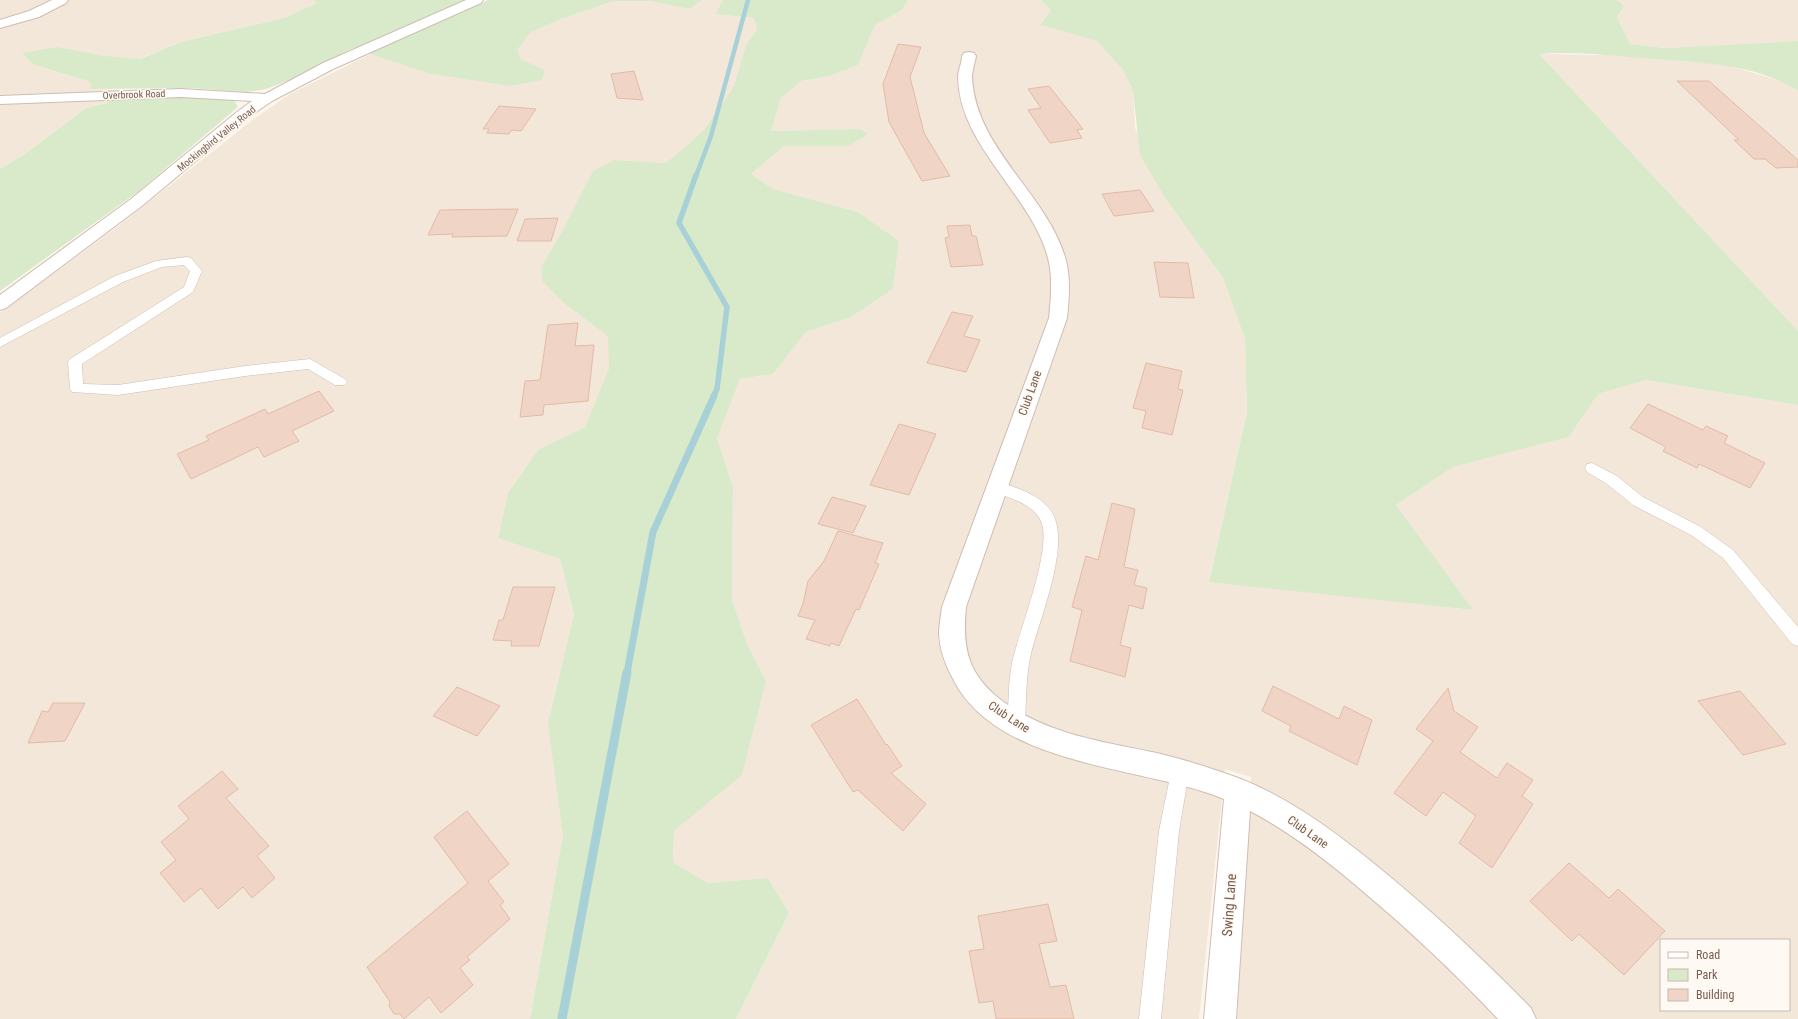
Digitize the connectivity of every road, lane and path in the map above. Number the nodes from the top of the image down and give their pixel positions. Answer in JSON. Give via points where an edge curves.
{"nodes":[{"id":1,"x":62,"y":0,"type":"edge"},
{"id":2,"x":477,"y":0,"type":"edge"},
{"id":3,"x":0,"y":24,"type":"edge"},
{"id":4,"x":969,"y":56,"type":"dead end"},
{"id":5,"x":267,"y":98,"type":"junction"},
{"id":6,"x":0,"y":100,"type":"edge"},
{"id":7,"x":0,"y":304,"type":"edge"},
{"id":8,"x":0,"y":343,"type":"edge"},
{"id":9,"x":340,"y":382,"type":"dead end"},
{"id":10,"x":1592,"y":468,"type":"dead end"},
{"id":11,"x":996,"y":487,"type":"junction"},
{"id":12,"x":1798,"y":639,"type":"edge"},
{"id":13,"x":1016,"y":724,"type":"junction"},
{"id":14,"x":1180,"y":772,"type":"junction"},
{"id":15,"x":1238,"y":791,"type":"junction"},
{"id":16,"x":1150,"y":1019,"type":"edge"},
{"id":17,"x":1220,"y":1019,"type":"edge"},
{"id":18,"x":1520,"y":1019,"type":"edge"}],
"edges":[{"from":1,"to":3,"type":"street","via":[[34,14]]},
{"from":2,"to":5,"type":"street","name":"Mockingbird Valley Road","via":[[328,66]]},
{"from":4,"to":11,"type":"street","name":"Club Lane","via":[[965,76],[968,97],[976,120],[1051,242],[1058,263],[1061,288],[1058,318]]},
{"from":5,"to":6,"type":"street","name":"Overbrook Road","via":[[180,93]]},
{"from":5,"to":7,"type":"street","name":"Mockingbird Valley Road","via":[[242,115],[137,202]]},
{"from":8,"to":9,"type":"lane","via":[[119,279],[160,264],[187,261],[196,272],[189,289],[75,362],[77,389],[118,390],[310,364]]},
{"from":10,"to":12,"type":"lane","via":[[1638,501],[1696,531],[1728,554]]},
{"from":11,"to":13,"type":"street","name":"Club Lane","via":[[954,607],[952,642],[958,667],[968,683],[996,711]]},
{"from":11,"to":13,"type":"lane","via":[[1043,510],[1049,521],[1048,566],[1021,659]]},
{"from":13,"to":14,"type":"street","name":"Club Lane","via":[[1065,745]]},
{"from":14,"to":15,"type":"street","name":"Club Lane"},
{"from":14,"to":16,"type":"lane","via":[[1169,831]]},
{"from":15,"to":17,"type":"street","name":"Swing Lane"},
{"from":15,"to":18,"type":"street","name":"Club Lane","via":[[1284,815],[1321,840],[1405,907],[1480,977]]}]}
